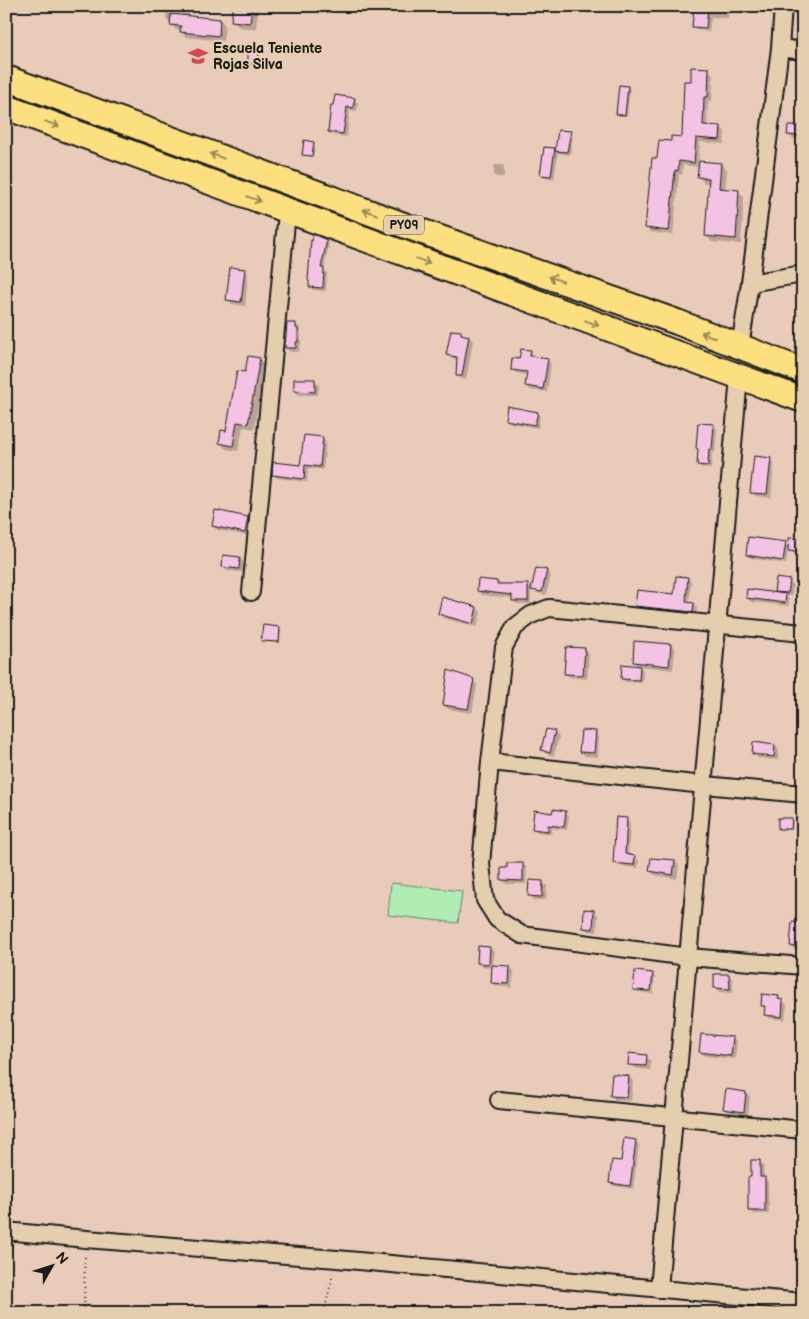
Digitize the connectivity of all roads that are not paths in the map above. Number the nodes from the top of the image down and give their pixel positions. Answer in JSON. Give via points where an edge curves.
{"nodes":[{"id":1,"x":784,"y":6,"type":"edge"},
{"id":2,"x":780,"y":48,"type":"junction"},
{"id":3,"x":803,"y":50,"type":"edge"},
{"id":4,"x":6,"y":78,"type":"edge"},
{"id":5,"x":6,"y":108,"type":"edge"},
{"id":6,"x":287,"y":212,"type":"junction"},
{"id":7,"x":803,"y":276,"type":"edge"},
{"id":8,"x":750,"y":282,"type":"junction"},
{"id":9,"x":740,"y":347,"type":"junction"},
{"id":10,"x":803,"y":371,"type":"edge"},
{"id":11,"x":739,"y":377,"type":"junction"},
{"id":12,"x":803,"y":400,"type":"edge"},
{"id":13,"x":252,"y":592,"type":"dead end"},
{"id":14,"x":718,"y":625,"type":"junction"},
{"id":15,"x":803,"y":633,"type":"edge"},
{"id":16,"x":490,"y":762,"type":"junction"},
{"id":17,"x":704,"y":785,"type":"junction"},
{"id":18,"x":803,"y":794,"type":"edge"},
{"id":19,"x":688,"y":957,"type":"junction"},
{"id":20,"x":803,"y":966,"type":"edge"},
{"id":21,"x":499,"y":1100,"type":"dead end"},
{"id":22,"x":674,"y":1117,"type":"junction"},
{"id":23,"x":803,"y":1130,"type":"edge"},
{"id":24,"x":6,"y":1231,"type":"edge"},
{"id":25,"x":659,"y":1289,"type":"junction"},
{"id":26,"x":803,"y":1302,"type":"edge"}],
"edges":[{"from":1,"to":2,"type":"street"},
{"from":2,"to":3,"type":"street"},
{"from":2,"to":8,"type":"street"},
{"from":9,"to":4,"type":"highway","number":"PY09","one_way":true},
{"from":5,"to":6,"type":"highway","number":"PY09","one_way":true},
{"from":6,"to":11,"type":"highway","number":"PY09","one_way":true},
{"from":6,"to":13,"type":"street"},
{"from":7,"to":8,"type":"street"},
{"from":8,"to":9,"type":"street"},
{"from":9,"to":10,"type":"highway","number":"PY09"},
{"from":11,"to":12,"type":"highway","number":"PY09"},
{"from":11,"to":14,"type":"street"},
{"from":14,"to":15,"type":"street"},
{"from":14,"to":16,"type":"street","via":[[549,608],[531,615],[514,627],[504,647]]},
{"from":14,"to":17,"type":"street"},
{"from":16,"to":17,"type":"street"},
{"from":16,"to":19,"type":"street","via":[[481,864],[485,900],[497,919],[522,935]]},
{"from":17,"to":18,"type":"street"},
{"from":17,"to":19,"type":"street"},
{"from":19,"to":20,"type":"street"},
{"from":19,"to":22,"type":"street"},
{"from":21,"to":22,"type":"street"},
{"from":22,"to":23,"type":"street"},
{"from":22,"to":25,"type":"street"},
{"from":24,"to":25,"type":"street"},
{"from":25,"to":26,"type":"street"}]}
